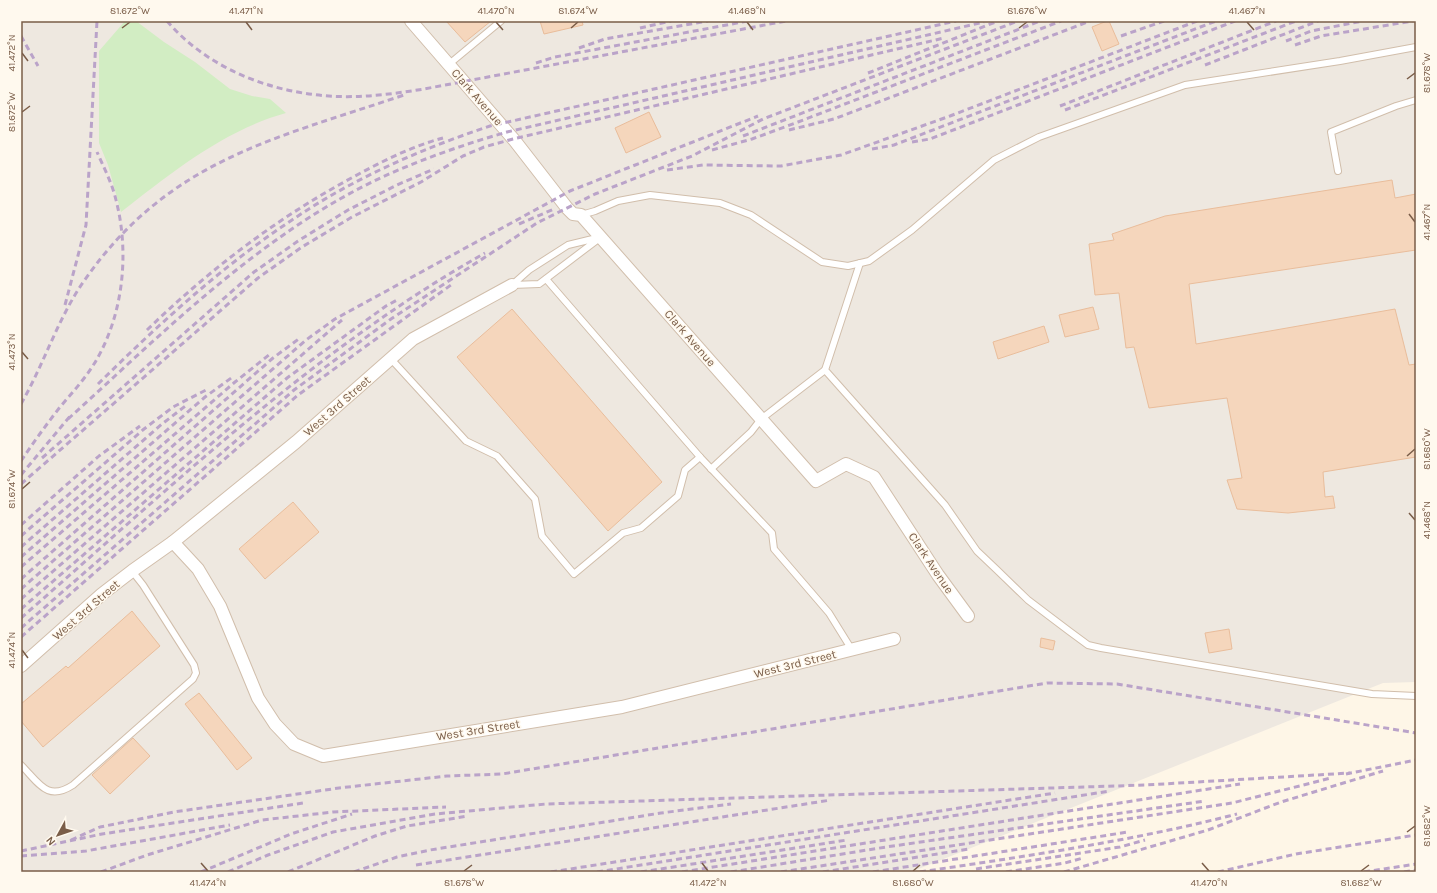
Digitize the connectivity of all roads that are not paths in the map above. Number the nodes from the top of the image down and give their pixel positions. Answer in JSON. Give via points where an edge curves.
{"nodes":[{"id":1,"x":411,"y":21,"type":"edge"},
{"id":2,"x":501,"y":21,"type":"edge"},
{"id":3,"x":1416,"y":47,"type":"edge"},
{"id":4,"x":448,"y":65,"type":"junction"},
{"id":5,"x":1416,"y":100,"type":"edge"},
{"id":6,"x":1338,"y":171,"type":"dead end"},
{"id":7,"x":581,"y":215,"type":"junction"},
{"id":8,"x":601,"y":237,"type":"junction"},
{"id":9,"x":860,"y":263,"type":"junction"},
{"id":10,"x":546,"y":279,"type":"junction"},
{"id":11,"x":512,"y":285,"type":"junction"},
{"id":12,"x":391,"y":359,"type":"junction"},
{"id":13,"x":825,"y":370,"type":"junction"},
{"id":14,"x":761,"y":419,"type":"junction"},
{"id":15,"x":700,"y":457,"type":"junction"},
{"id":16,"x":711,"y":469,"type":"junction"},
{"id":17,"x":173,"y":542,"type":"junction"},
{"id":18,"x":132,"y":571,"type":"junction"},
{"id":19,"x":968,"y":616,"type":"dead end"},
{"id":20,"x":894,"y":640,"type":"dead end"},
{"id":21,"x":852,"y":650,"type":"junction"},
{"id":22,"x":21,"y":666,"type":"edge"},
{"id":23,"x":1416,"y":696,"type":"edge"},
{"id":24,"x":21,"y":765,"type":"edge"}],
"edges":[{"from":1,"to":4,"type":"street","name":"Clark Avenue"},
{"from":2,"to":4,"type":"lane"},
{"from":3,"to":9,"type":"lane","via":[[1185,85],[1039,137],[994,160],[912,230],[869,261]]},
{"from":4,"to":7,"type":"street","name":"Clark Avenue","via":[[515,141],[567,208],[573,214]]},
{"from":5,"to":6,"type":"lane","via":[[1331,132]]},
{"from":7,"to":8,"type":"street","name":"Clark Avenue"},
{"from":7,"to":9,"type":"lane","via":[[618,201],[650,195],[720,202],[751,215],[822,262],[848,266]]},
{"from":8,"to":10,"type":"lane","name":"West 3rd Street"},
{"from":8,"to":11,"type":"lane","name":"West 3rd Street","via":[[568,245],[529,270]]},
{"from":8,"to":14,"type":"street","name":"Clark Avenue"},
{"from":9,"to":13,"type":"lane"},
{"from":10,"to":11,"type":"lane","name":"West 3rd Street","via":[[539,284]]},
{"from":10,"to":15,"type":"lane"},
{"from":11,"to":12,"type":"street","name":"West 3rd Street","via":[[413,339]]},
{"from":12,"to":15,"type":"lane","via":[[466,441],[497,456],[535,499],[542,536],[574,574],[623,533],[641,528],[678,496],[685,470]]},
{"from":12,"to":17,"type":"street","name":"West 3rd Street","via":[[296,442]]},
{"from":13,"to":14,"type":"lane"},
{"from":13,"to":23,"type":"lane","via":[[945,505],[978,551],[1028,600],[1088,645],[1372,694]]},
{"from":14,"to":16,"type":"lane","via":[[751,432]]},
{"from":14,"to":19,"type":"street","name":"Clark Avenue","via":[[816,482],[846,464],[874,477]]},
{"from":15,"to":16,"type":"lane"},
{"from":16,"to":21,"type":"lane","via":[[772,533],[774,550],[829,613]]},
{"from":17,"to":18,"type":"street","name":"West 3rd Street"},
{"from":17,"to":21,"type":"street","name":"West 3rd Street","via":[[198,569],[220,606],[258,698],[275,724],[294,744],[323,756],[622,707]]},
{"from":18,"to":22,"type":"street","name":"West 3rd Street"},
{"from":18,"to":24,"type":"lane","via":[[194,665],[196,673],[193,679],[64,791],[54,793],[45,789]]},
{"from":20,"to":21,"type":"street","name":"West 3rd Street"}]}
